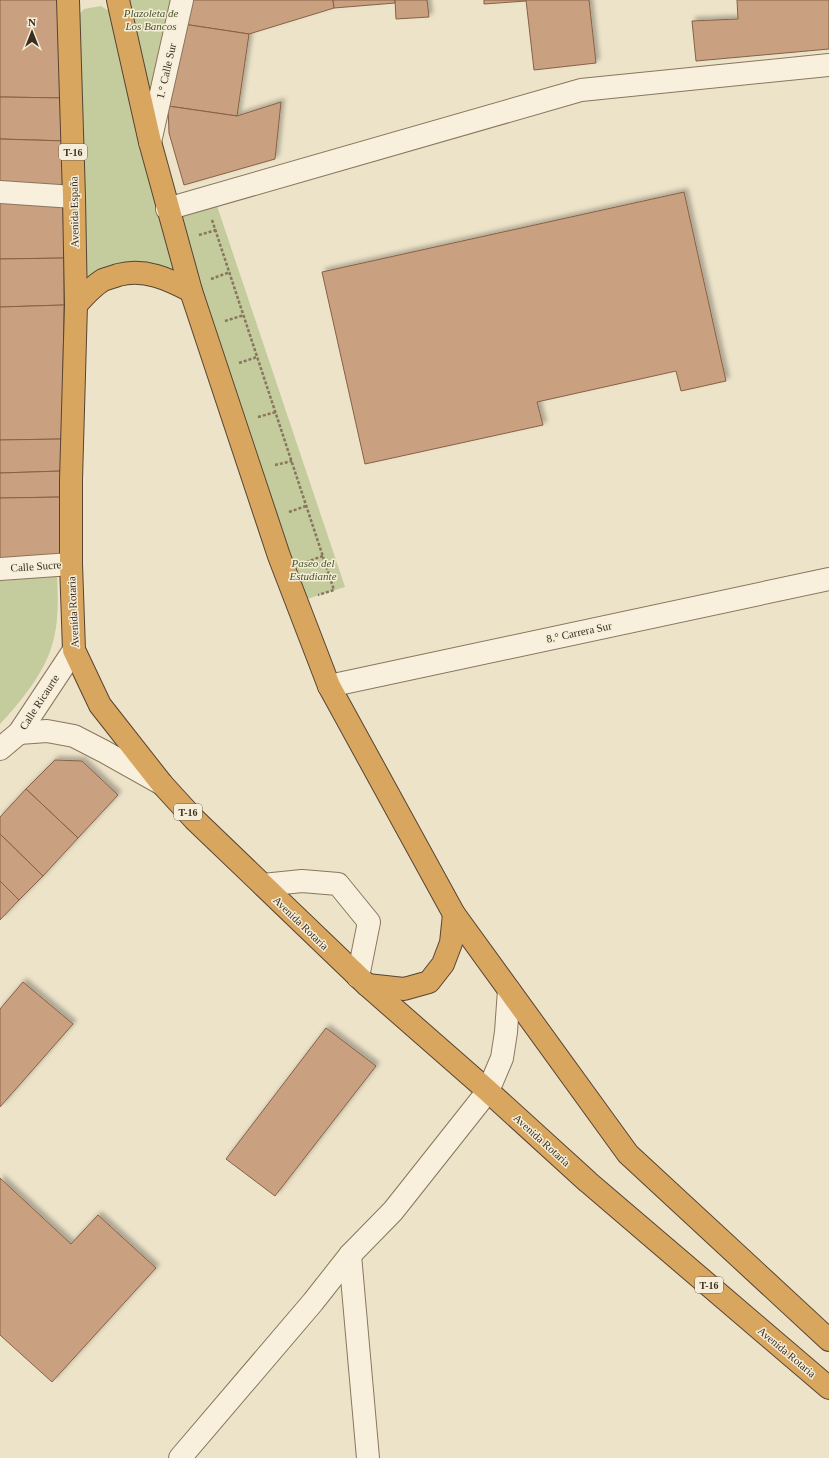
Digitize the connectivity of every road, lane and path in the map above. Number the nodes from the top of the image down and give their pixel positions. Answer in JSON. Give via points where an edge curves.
{"nodes":[{"id":1,"x":68,"y":0,"type":"edge"},
{"id":2,"x":118,"y":0,"type":"edge"},
{"id":3,"x":182,"y":0,"type":"edge"},
{"id":4,"x":829,"y":65,"type":"edge"},
{"id":5,"x":150,"y":142,"type":"junction"},
{"id":6,"x":0,"y":192,"type":"edge"},
{"id":7,"x":74,"y":197,"type":"junction"},
{"id":8,"x":205,"y":198,"type":"junction"},
{"id":9,"x":175,"y":207,"type":"junction"},
{"id":10,"x":216,"y":230,"type":"junction"},
{"id":11,"x":230,"y":272,"type":"junction"},
{"id":12,"x":199,"y":286,"type":"junction"},
{"id":13,"x":76,"y":305,"type":"junction"},
{"id":14,"x":244,"y":315,"type":"junction"},
{"id":15,"x":221,"y":322,"type":"dead end"},
{"id":16,"x":257,"y":356,"type":"junction"},
{"id":17,"x":235,"y":364,"type":"dead end"},
{"id":18,"x":276,"y":412,"type":"junction"},
{"id":19,"x":252,"y":418,"type":"dead end"},
{"id":20,"x":292,"y":461,"type":"junction"},
{"id":21,"x":268,"y":467,"type":"dead end"},
{"id":22,"x":306,"y":506,"type":"junction"},
{"id":23,"x":283,"y":514,"type":"dead end"},
{"id":24,"x":323,"y":556,"type":"junction"},
{"id":25,"x":71,"y":564,"type":"junction"},
{"id":26,"x":300,"y":564,"type":"dead end"},
{"id":27,"x":0,"y":569,"type":"edge"},
{"id":28,"x":829,"y":578,"type":"edge"},
{"id":29,"x":316,"y":596,"type":"dead end"},
{"id":30,"x":74,"y":650,"type":"junction"},
{"id":31,"x":329,"y":686,"type":"junction"},
{"id":32,"x":19,"y":733,"type":"junction"},
{"id":33,"x":0,"y":749,"type":"edge"},
{"id":34,"x":162,"y":784,"type":"junction"},
{"id":35,"x":263,"y":885,"type":"junction"},
{"id":36,"x":454,"y":914,"type":"junction"},
{"id":37,"x":362,"y":981,"type":"junction"},
{"id":38,"x":509,"y":990,"type":"junction"},
{"id":39,"x":488,"y":1091,"type":"junction"},
{"id":40,"x":350,"y":1255,"type":"junction"},
{"id":41,"x":829,"y":1340,"type":"edge"},
{"id":42,"x":829,"y":1388,"type":"edge"},
{"id":43,"x":180,"y":1458,"type":"edge"},
{"id":44,"x":368,"y":1458,"type":"edge"}],
"edges":[{"from":1,"to":7,"type":"highway","name":"Avenida España","number":"T-16"},
{"from":2,"to":5,"type":"highway"},
{"from":3,"to":5,"type":"street","name":"1.° Calle Sur"},
{"from":4,"to":8,"type":"street","via":[[581,90]]},
{"from":5,"to":9,"type":"highway"},
{"from":6,"to":7,"type":"street"},
{"from":7,"to":13,"type":"highway","name":"Avenida España","number":"T-16"},
{"from":8,"to":9,"type":"street"},
{"from":8,"to":10,"type":"path"},
{"from":9,"to":10,"type":"path","via":[[193,237]]},
{"from":9,"to":12,"type":"highway"},
{"from":10,"to":11,"type":"path"},
{"from":11,"to":12,"type":"path"},
{"from":11,"to":14,"type":"path"},
{"from":12,"to":13,"type":"highway","via":[[151,274],[123,274],[104,279]]},
{"from":12,"to":31,"type":"highway","via":[[279,556]]},
{"from":13,"to":25,"type":"highway","name":"Avenida Rotaria","number":"T-16"},
{"from":14,"to":15,"type":"path"},
{"from":14,"to":16,"type":"path"},
{"from":16,"to":17,"type":"path"},
{"from":16,"to":18,"type":"path"},
{"from":18,"to":19,"type":"path"},
{"from":18,"to":20,"type":"path"},
{"from":20,"to":21,"type":"path"},
{"from":20,"to":22,"type":"path"},
{"from":22,"to":23,"type":"path"},
{"from":22,"to":24,"type":"path"},
{"from":24,"to":26,"type":"path"},
{"from":24,"to":29,"type":"path","via":[[334,590]]},
{"from":25,"to":27,"type":"street","name":"Calle Sucre"},
{"from":25,"to":30,"type":"highway","name":"Avenida Rotaria","number":"T-16"},
{"from":28,"to":31,"type":"street","name":"8.° Carrera Sur"},
{"from":30,"to":32,"type":"street","name":"Calle Ricaurte"},
{"from":30,"to":34,"type":"highway","name":"Avenida Rotaria","number":"T-16","via":[[100,704]]},
{"from":31,"to":36,"type":"highway"},
{"from":32,"to":33,"type":"street","name":"Calle Ricaurte"},
{"from":32,"to":34,"type":"street","via":[[47,731],[74,736]]},
{"from":34,"to":35,"type":"highway","name":"Avenida Rotaria","number":"T-16","via":[[194,819]]},
{"from":35,"to":37,"type":"highway","name":"Avenida Rotaria","number":"T-16"},
{"from":35,"to":37,"type":"street","via":[[302,881],[338,884],[369,922]]},
{"from":36,"to":37,"type":"highway","via":[[451,943],[443,964],[429,982],[404,990]]},
{"from":36,"to":38,"type":"highway"},
{"from":37,"to":39,"type":"highway","name":"Avenida Rotaria","number":"T-16"},
{"from":38,"to":39,"type":"street","via":[[502,1058]]},
{"from":38,"to":41,"type":"highway","via":[[628,1154]]},
{"from":39,"to":40,"type":"street","via":[[393,1211]]},
{"from":39,"to":42,"type":"highway","name":"Avenida Rotaria","number":"T-16","via":[[588,1182]]},
{"from":40,"to":43,"type":"street"},
{"from":40,"to":44,"type":"street"}]}
